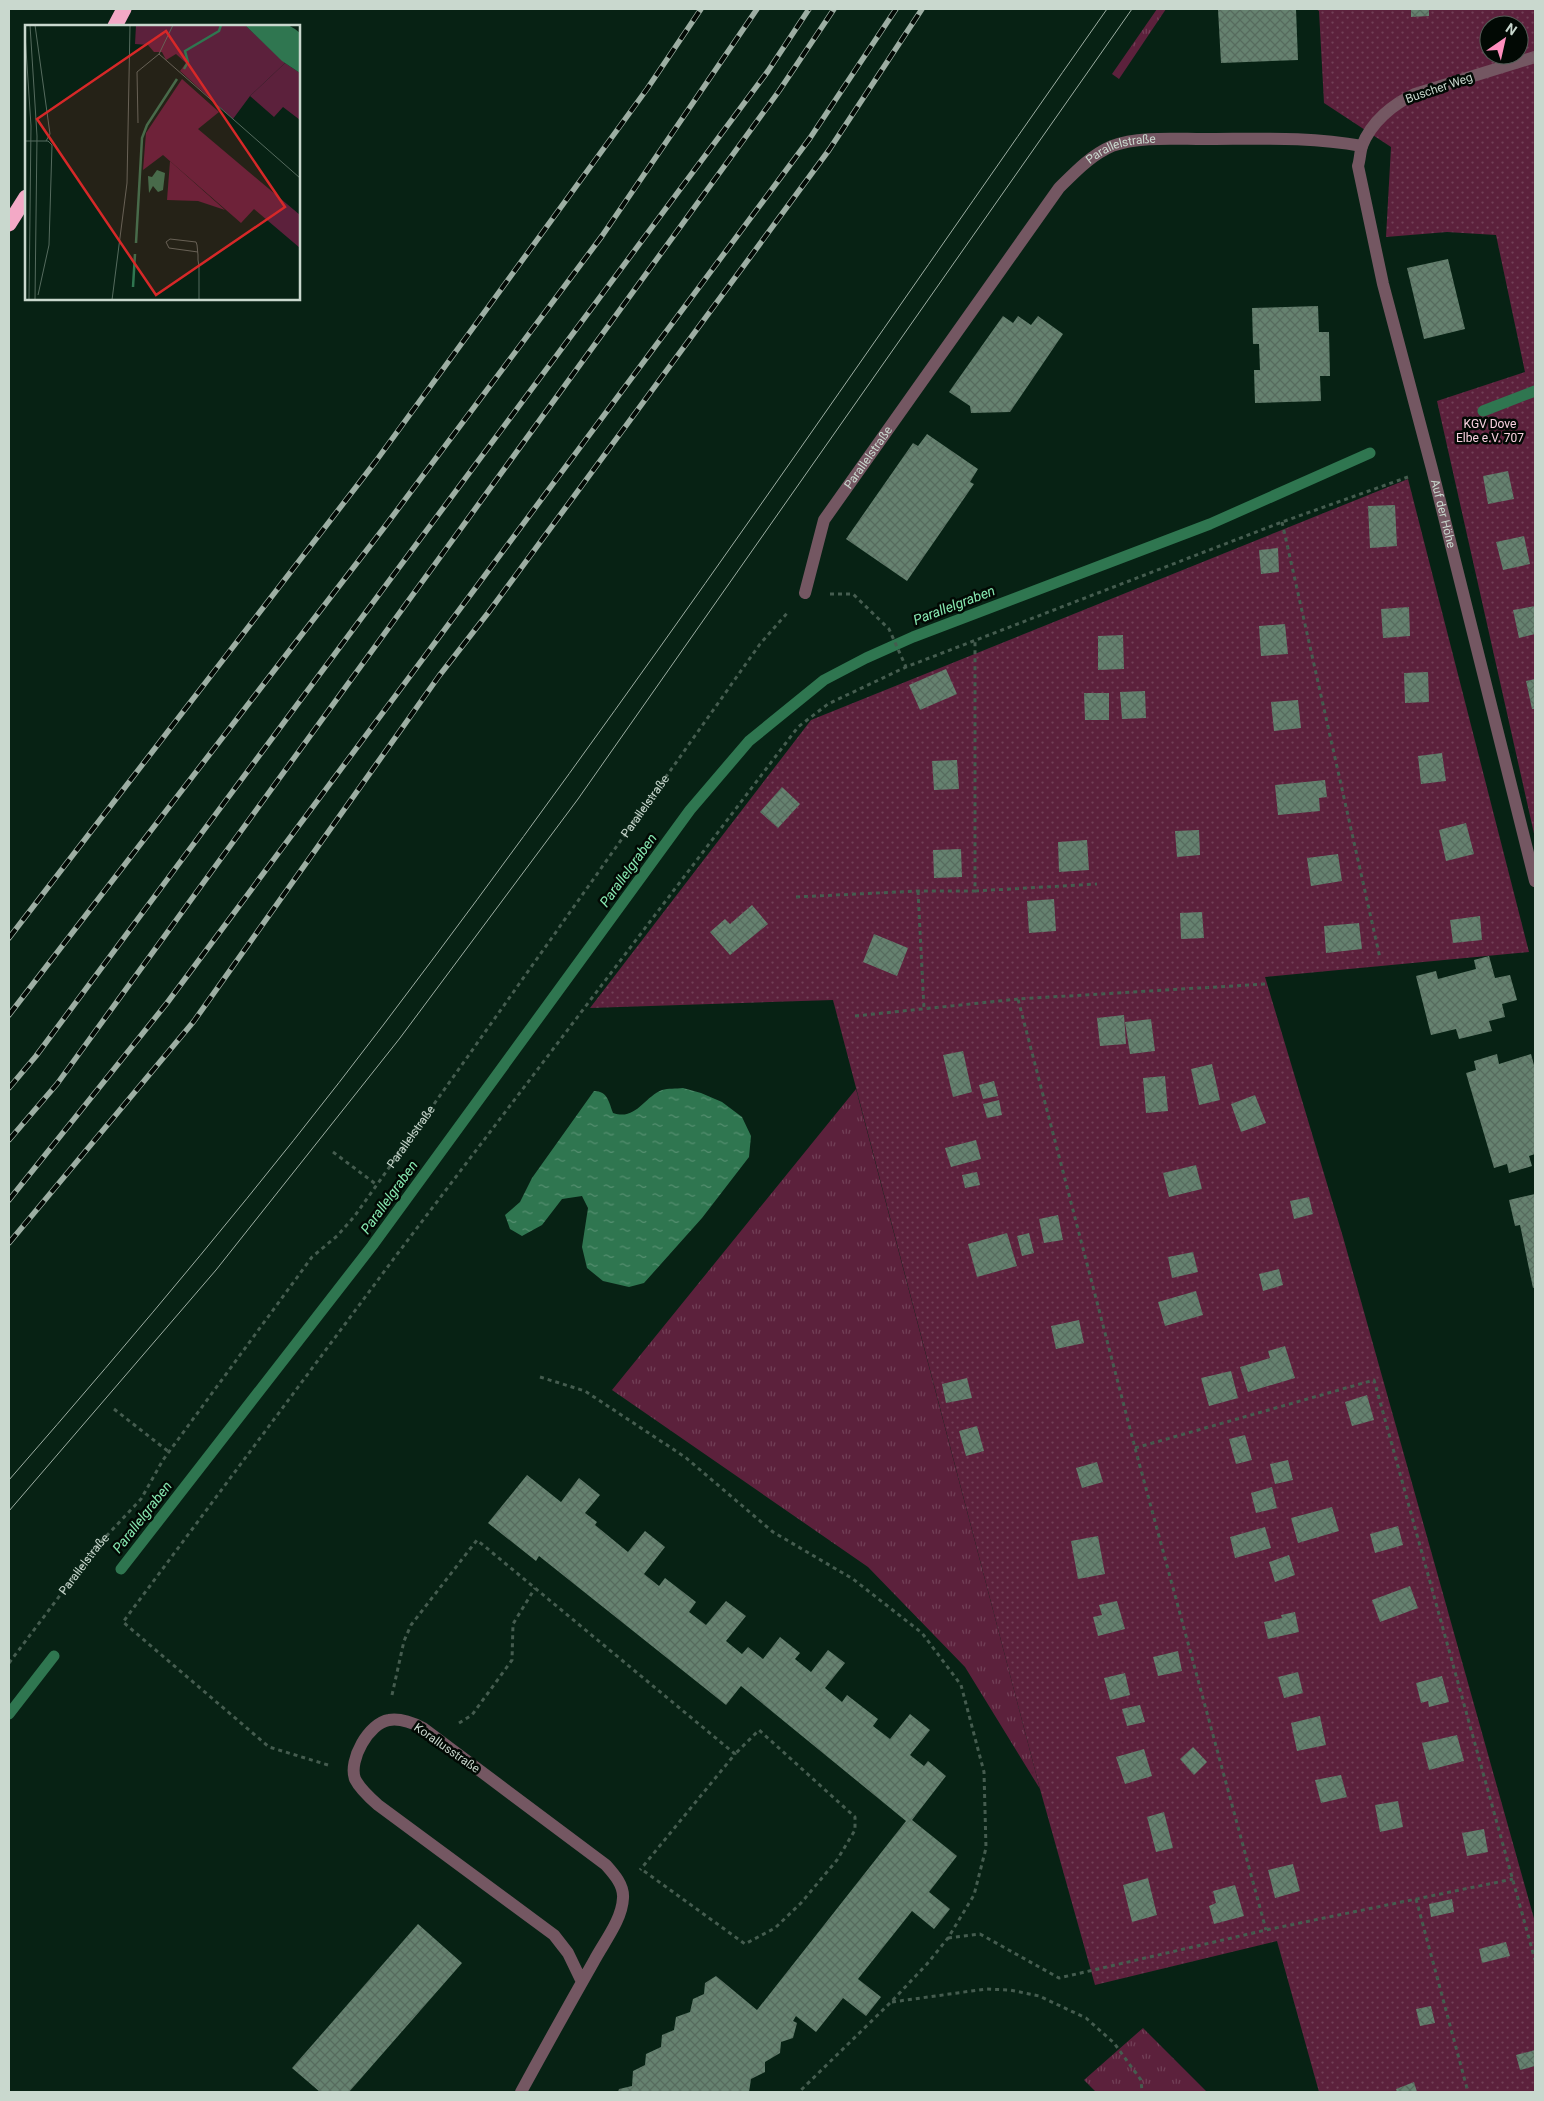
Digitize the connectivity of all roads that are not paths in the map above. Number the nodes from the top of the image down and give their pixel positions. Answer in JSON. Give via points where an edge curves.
{"nodes":[{"id":1,"x":124,"y":9,"type":"edge"},
{"id":2,"x":116,"y":25,"type":"edge"},
{"id":3,"x":1535,"y":57,"type":"edge"},
{"id":4,"x":1362,"y":146,"type":"junction"},
{"id":5,"x":25,"y":199,"type":"edge"},
{"id":6,"x":9,"y":224,"type":"edge"},
{"id":7,"x":805,"y":594,"type":"road end"},
{"id":8,"x":1535,"y":881,"type":"edge"},
{"id":9,"x":582,"y":1982,"type":"junction"},
{"id":10,"x":521,"y":2092,"type":"edge"}],
"edges":[{"from":1,"to":2,"type":"highway"},
{"from":3,"to":4,"type":"street","name":"Buscher Weg","via":[[1398,102],[1378,121]]},
{"from":4,"to":7,"type":"street","name":"Parallelstraße","via":[[1332,140],[1300,139],[1132,141],[1113,146],[1076,170],[1059,188],[824,520]]},
{"from":4,"to":8,"type":"street","name":"Auf der Höhe","via":[[1358,166],[1383,284]]},
{"from":5,"to":6,"type":"highway"},
{"from":9,"to":9,"type":"street","name":"Korallusstraße","via":[[568,1953],[554,1935],[378,1806],[365,1793],[356,1779],[353,1766],[357,1752],[375,1726],[388,1720],[423,1728],[606,1865],[616,1876],[623,1897],[617,1920]]},
{"from":9,"to":10,"type":"street"}]}
